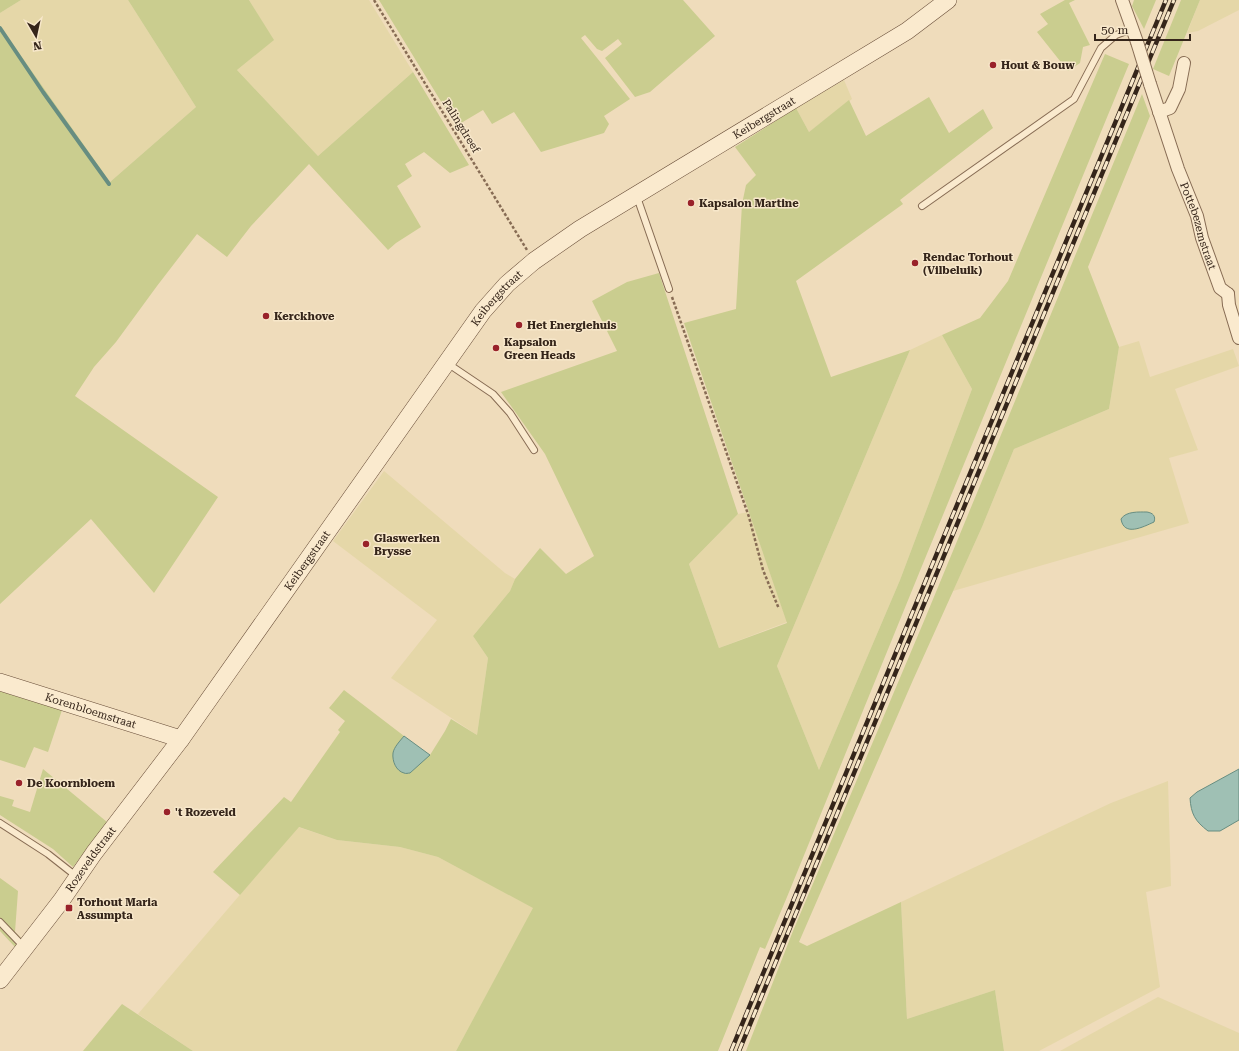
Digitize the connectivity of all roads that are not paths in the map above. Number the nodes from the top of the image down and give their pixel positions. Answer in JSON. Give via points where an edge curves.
{"nodes":[{"id":1,"x":948,"y":0,"type":"edge"},
{"id":2,"x":1122,"y":0,"type":"edge"},
{"id":3,"x":1132,"y":29,"type":"junction"},
{"id":4,"x":1184,"y":63,"type":"dead end"},
{"id":5,"x":1159,"y":112,"type":"junction"},
{"id":6,"x":636,"y":195,"type":"junction"},
{"id":7,"x":922,"y":206,"type":"dead end"},
{"id":8,"x":670,"y":289,"type":"road end"},
{"id":9,"x":1234,"y":291,"type":"edge"},
{"id":10,"x":1239,"y":338,"type":"edge"},
{"id":11,"x":447,"y":363,"type":"junction"},
{"id":12,"x":534,"y":450,"type":"dead end"},
{"id":13,"x":0,"y":682,"type":"edge"},
{"id":14,"x":181,"y":739,"type":"junction"},
{"id":15,"x":0,"y":823,"type":"edge"},
{"id":16,"x":78,"y":877,"type":"junction"},
{"id":17,"x":0,"y":922,"type":"edge"},
{"id":18,"x":25,"y":948,"type":"junction"},
{"id":19,"x":0,"y":980,"type":"edge"}],
"edges":[{"from":1,"to":6,"type":"street","name":"Keibergstraat","via":[[907,31]]},
{"from":2,"to":3,"type":"street","name":"Pottebezemstraat"},
{"from":3,"to":5,"type":"street","name":"Pottebezemstraat","bridge":true},
{"from":3,"to":7,"type":"lane","via":[[1116,35],[1101,48],[1074,99]]},
{"from":4,"to":5,"type":"street","via":[[1179,89],[1170,108]]},
{"from":5,"to":9,"type":"street","name":"Pottebezemstraat","via":[[1220,288]]},
{"from":6,"to":8,"type":"lane"},
{"from":6,"to":11,"type":"street","name":"Keibergstraat","via":[[580,228],[507,284],[483,312]]},
{"from":9,"to":10,"type":"street","name":"Pottebezemstraat","via":[[1229,305]]},
{"from":11,"to":12,"type":"lane","via":[[493,394],[510,413]]},
{"from":11,"to":14,"type":"street","name":"Keibergstraat"},
{"from":13,"to":14,"type":"street","name":"Korenbloemstraat"},
{"from":14,"to":16,"type":"street","name":"Rozeveldstraat"},
{"from":15,"to":16,"type":"lane"},
{"from":16,"to":18,"type":"street","name":"Rozeveldstraat"},
{"from":17,"to":18,"type":"lane"},
{"from":18,"to":19,"type":"street","name":"Rozeveldstraat"}]}
